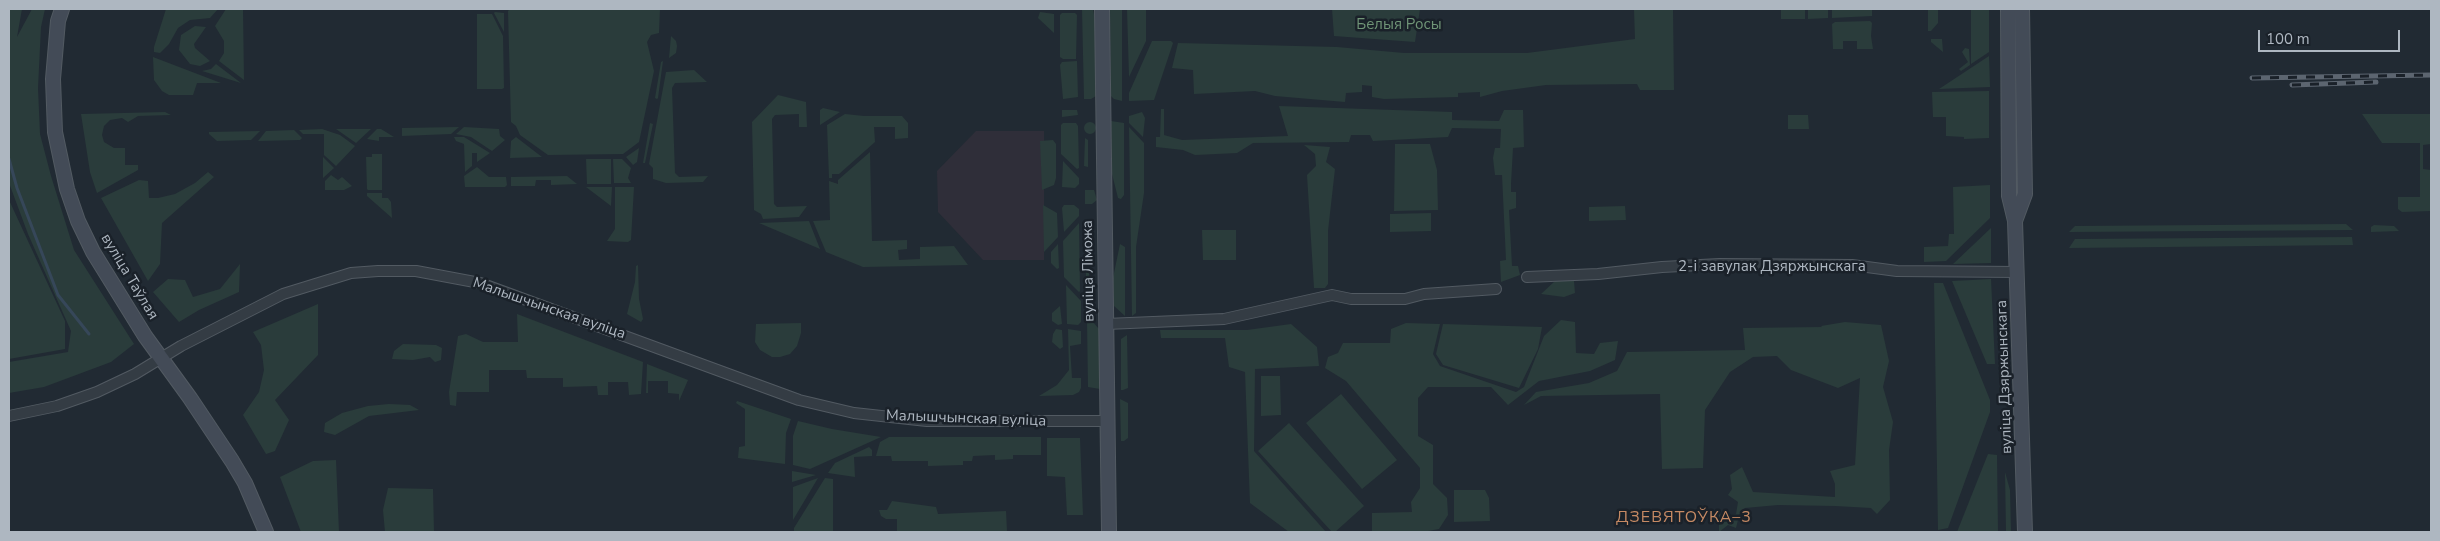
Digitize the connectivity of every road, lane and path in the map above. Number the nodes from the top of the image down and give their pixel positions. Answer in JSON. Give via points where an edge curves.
{"nodes":[{"id":1,"x":62,"y":9,"type":"edge"},
{"id":2,"x":1102,"y":9,"type":"edge"},
{"id":3,"x":2008,"y":9,"type":"edge"},
{"id":4,"x":2022,"y":9,"type":"edge"},
{"id":5,"x":2015,"y":221,"type":"junction"},
{"id":6,"x":2018,"y":272,"type":"junction"},
{"id":7,"x":1528,"y":277,"type":"dead end"},
{"id":8,"x":1496,"y":289,"type":"dead end"},
{"id":9,"x":1106,"y":324,"type":"junction"},
{"id":10,"x":162,"y":359,"type":"junction"},
{"id":11,"x":9,"y":416,"type":"edge"},
{"id":12,"x":1107,"y":420,"type":"junction"},
{"id":13,"x":266,"y":532,"type":"edge"},
{"id":14,"x":1109,"y":532,"type":"edge"},
{"id":15,"x":2025,"y":532,"type":"edge"}],
"edges":[{"from":1,"to":10,"type":"street","name":"вуліца Таўлая","via":[[52,80],[55,132],[67,189],[93,252]]},
{"from":2,"to":9,"type":"street","name":"вуліца Ліможа"},
{"from":3,"to":5,"type":"street","name":"вуліца Дзяржынскага","via":[[2009,194]]},
{"from":4,"to":5,"type":"street","name":"вуліца Дзяржынскага","via":[[2025,194]]},
{"from":5,"to":6,"type":"street","name":"вуліца Дзяржынскага"},
{"from":6,"to":7,"type":"street","name":"2-і завулак Дзяржынскага","via":[[1897,271],[1852,265],[1720,264]]},
{"from":6,"to":15,"type":"street","name":"вуліца Дзяржынскага"},
{"from":8,"to":9,"type":"street","via":[[1424,294],[1405,299],[1351,299],[1332,295],[1224,319]]},
{"from":9,"to":12,"type":"street","name":"вуліца Ліможа"},
{"from":10,"to":11,"type":"street","name":"Малышчынская вуліца","via":[[97,392],[57,406]]},
{"from":10,"to":12,"type":"street","name":"Малышчынская вуліца","via":[[241,314],[315,282],[351,273],[416,272],[480,283],[799,400],[854,413],[927,421]]},
{"from":10,"to":13,"type":"street","name":"вуліца Таўлая","via":[[236,469]]},
{"from":12,"to":14,"type":"street","name":"вуліца Ліможа"}]}
